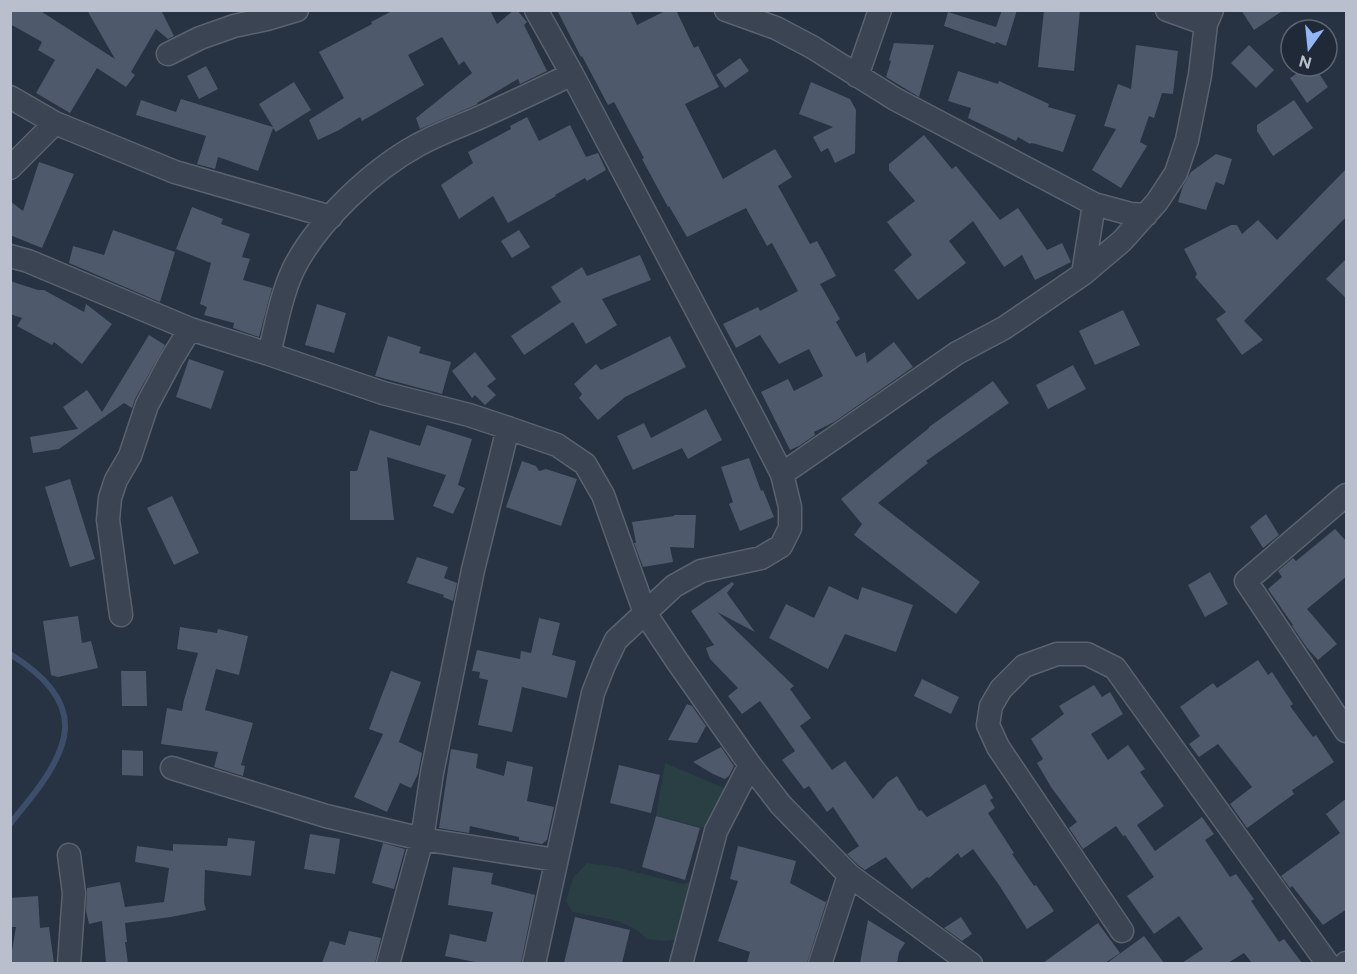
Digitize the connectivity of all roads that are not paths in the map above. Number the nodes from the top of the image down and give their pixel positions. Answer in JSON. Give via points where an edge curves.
{"nodes":[{"id":1,"x":297,"y":10,"type":"edge"},
{"id":2,"x":536,"y":10,"type":"edge"},
{"id":3,"x":726,"y":10,"type":"edge"},
{"id":4,"x":880,"y":10,"type":"edge"},
{"id":5,"x":1167,"y":10,"type":"edge"},
{"id":6,"x":1209,"y":17,"type":"edge"},
{"id":7,"x":168,"y":54,"type":"dead end"},
{"id":8,"x":572,"y":74,"type":"junction"},
{"id":9,"x":857,"y":76,"type":"junction"},
{"id":10,"x":10,"y":97,"type":"edge"},
{"id":11,"x":55,"y":123,"type":"junction"},
{"id":12,"x":10,"y":168,"type":"edge"},
{"id":13,"x":1094,"y":204,"type":"junction"},
{"id":14,"x":1146,"y":215,"type":"junction"},
{"id":15,"x":331,"y":217,"type":"junction"},
{"id":16,"x":10,"y":256,"type":"edge"},
{"id":17,"x":1083,"y":274,"type":"junction"},
{"id":18,"x":190,"y":329,"type":"junction"},
{"id":19,"x":269,"y":354,"type":"junction"},
{"id":20,"x":508,"y":428,"type":"junction"},
{"id":21,"x":782,"y":474,"type":"junction"},
{"id":22,"x":1347,"y":495,"type":"edge"},
{"id":23,"x":645,"y":613,"type":"junction"},
{"id":24,"x":121,"y":615,"type":"dead end"},
{"id":25,"x":1347,"y":731,"type":"edge"},
{"id":26,"x":750,"y":765,"type":"junction"},
{"id":27,"x":172,"y":768,"type":"dead end"},
{"id":28,"x":422,"y":839,"type":"junction"},
{"id":29,"x":69,"y":855,"type":"dead end"},
{"id":30,"x":556,"y":860,"type":"junction"},
{"id":31,"x":849,"y":875,"type":"junction"},
{"id":32,"x":1122,"y":931,"type":"dead end"},
{"id":33,"x":69,"y":963,"type":"edge"},
{"id":34,"x":388,"y":963,"type":"edge"},
{"id":35,"x":534,"y":963,"type":"edge"},
{"id":36,"x":681,"y":963,"type":"edge"},
{"id":37,"x":820,"y":963,"type":"edge"},
{"id":38,"x":971,"y":963,"type":"edge"},
{"id":39,"x":1328,"y":963,"type":"edge"}],
"edges":[{"from":1,"to":7,"type":"street","via":[[234,26]]},
{"from":2,"to":8,"type":"street"},
{"from":3,"to":9,"type":"street","via":[[776,28]]},
{"from":4,"to":9,"type":"street"},
{"from":5,"to":6,"type":"street"},
{"from":6,"to":14,"type":"street","via":[[1187,140],[1176,173]]},
{"from":8,"to":15,"type":"street","via":[[418,145],[351,195]]},
{"from":8,"to":21,"type":"street"},
{"from":9,"to":13,"type":"street"},
{"from":10,"to":11,"type":"street"},
{"from":11,"to":12,"type":"street"},
{"from":11,"to":15,"type":"street","via":[[175,172]]},
{"from":13,"to":14,"type":"street"},
{"from":13,"to":17,"type":"street"},
{"from":14,"to":17,"type":"street","via":[[1122,242]]},
{"from":15,"to":19,"type":"street","via":[[293,271]]},
{"from":16,"to":18,"type":"street"},
{"from":17,"to":21,"type":"street","via":[[1004,328],[957,353]]},
{"from":18,"to":19,"type":"street"},
{"from":18,"to":24,"type":"street","via":[[147,405],[130,456],[110,498],[108,520]]},
{"from":19,"to":20,"type":"street","via":[[383,393]]},
{"from":20,"to":23,"type":"street","via":[[557,445],[585,464],[603,495]]},
{"from":20,"to":28,"type":"street","via":[[471,581]]},
{"from":21,"to":23,"type":"street","via":[[790,507],[790,528],[781,546],[761,558],[701,571],[674,586]]},
{"from":22,"to":25,"type":"street","via":[[1246,581]]},
{"from":23,"to":26,"type":"street"},
{"from":23,"to":30,"type":"street","via":[[616,640],[597,683]]},
{"from":26,"to":31,"type":"street","via":[[781,805]]},
{"from":26,"to":36,"type":"street","via":[[716,831]]},
{"from":27,"to":28,"type":"street","via":[[326,816]]},
{"from":28,"to":30,"type":"street"},
{"from":28,"to":34,"type":"street"},
{"from":29,"to":33,"type":"street","via":[[74,893]]},
{"from":30,"to":35,"type":"street"},
{"from":31,"to":37,"type":"street"},
{"from":31,"to":38,"type":"street"},
{"from":32,"to":39,"type":"street","via":[[998,747],[988,725],[991,706],[1001,689],[1024,666],[1057,654],[1087,654],[1115,668]]}]}
